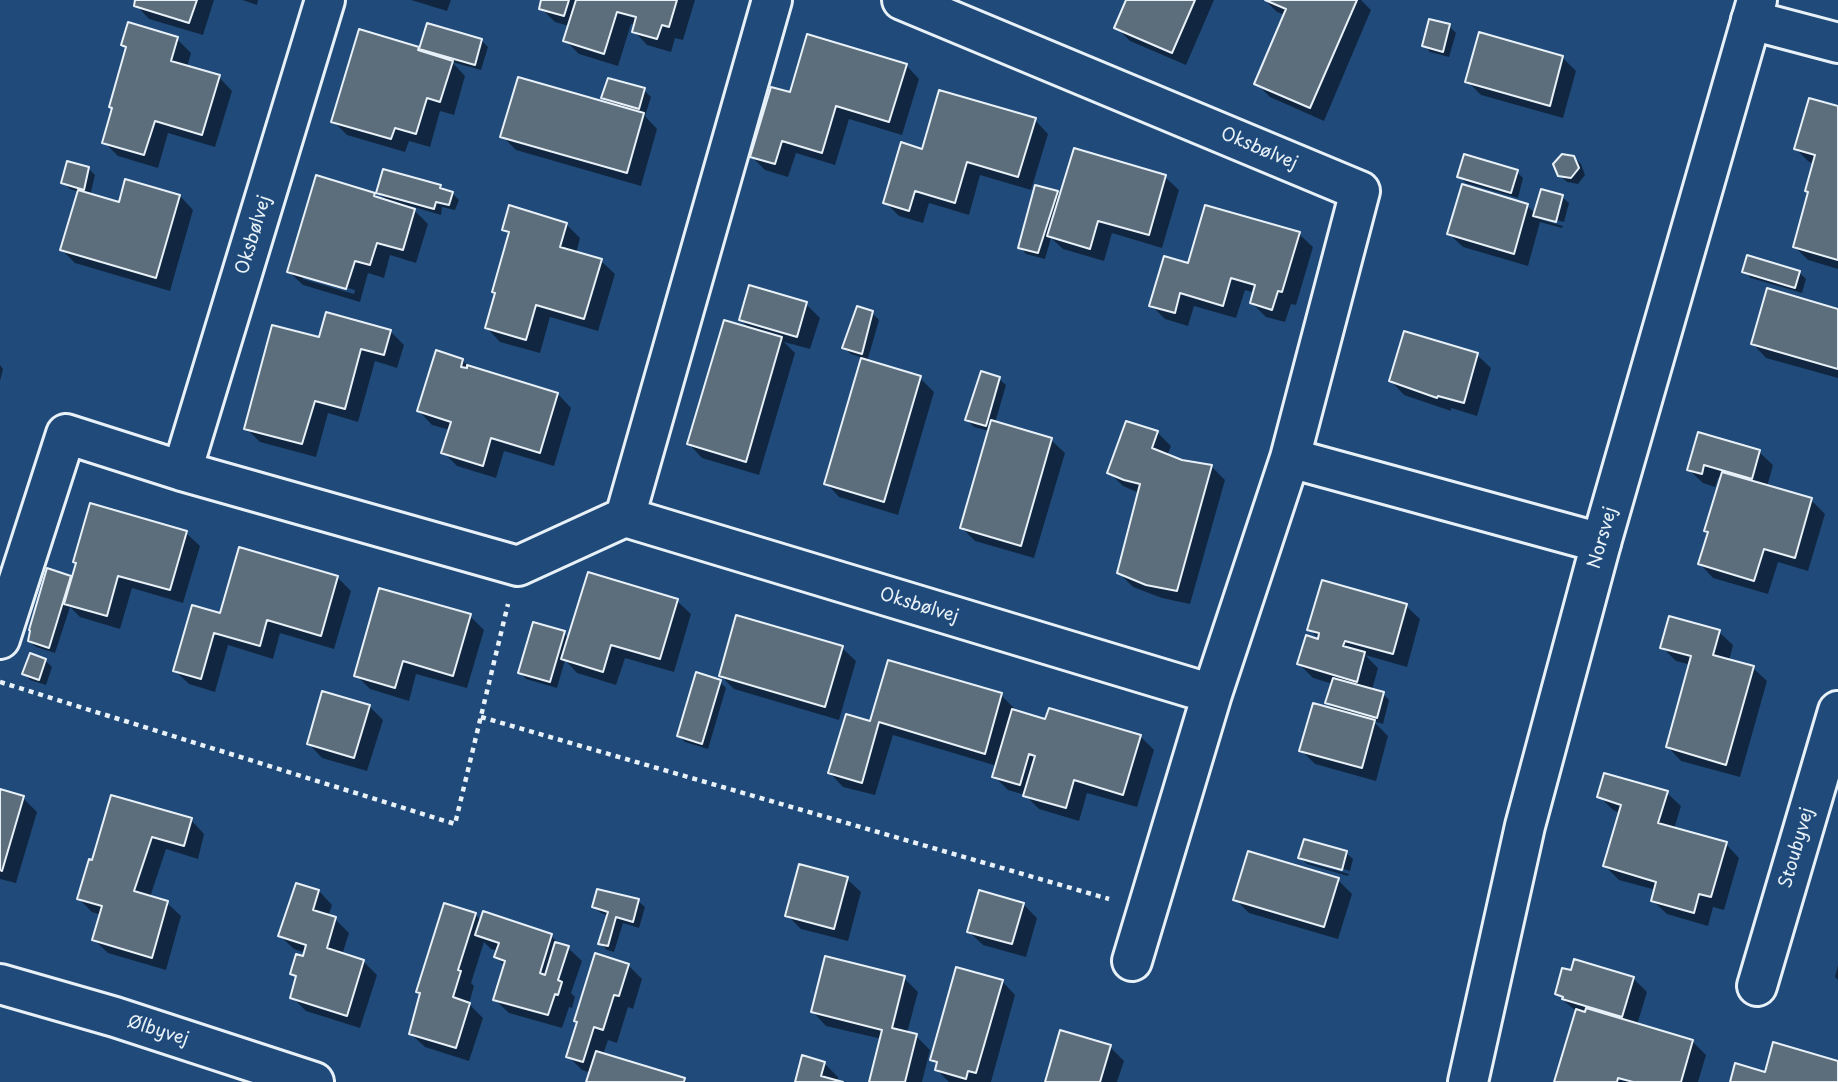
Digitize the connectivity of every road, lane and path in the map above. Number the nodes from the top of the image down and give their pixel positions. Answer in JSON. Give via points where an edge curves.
{"nodes":[{"id":1,"x":325,"y":0,"type":"edge"},
{"id":2,"x":772,"y":0,"type":"edge"},
{"id":3,"x":902,"y":0,"type":"edge"},
{"id":4,"x":1754,"y":10,"type":"edge"},
{"id":5,"x":1838,"y":43,"type":"edge"},
{"id":6,"x":1290,"y":458,"type":"junction"},
{"id":7,"x":182,"y":471,"type":"junction"},
{"id":8,"x":625,"y":517,"type":"junction"},
{"id":9,"x":1601,"y":543,"type":"junction"},
{"id":10,"x":518,"y":566,"type":"junction"},
{"id":11,"x":0,"y":639,"type":"edge"},
{"id":12,"x":0,"y":682,"type":"edge"},
{"id":13,"x":1212,"y":694,"type":"junction"},
{"id":14,"x":1838,"y":711,"type":"edge"},
{"id":15,"x":481,"y":717,"type":"junction"},
{"id":16,"x":1147,"y":911,"type":"junction"},
{"id":17,"x":1132,"y":961,"type":"dead end"},
{"id":18,"x":0,"y":984,"type":"edge"},
{"id":19,"x":1757,"y":986,"type":"dead end"},
{"id":20,"x":314,"y":1082,"type":"edge"},
{"id":21,"x":1468,"y":1082,"type":"edge"}],
"edges":[{"from":1,"to":7,"type":"street","name":"Oksbølvej"},
{"from":2,"to":8,"type":"street"},
{"from":3,"to":6,"type":"street","name":"Oksbølvej","via":[[1360,191]]},
{"from":4,"to":5,"type":"street"},
{"from":4,"to":9,"type":"street","name":"Norsvej"},
{"from":6,"to":9,"type":"street"},
{"from":6,"to":13,"type":"street","name":"Oksbølvej"},
{"from":7,"to":10,"type":"street"},
{"from":7,"to":11,"type":"street","via":[[66,434]]},
{"from":8,"to":10,"type":"street"},
{"from":8,"to":13,"type":"street","name":"Oksbølvej"},
{"from":9,"to":21,"type":"street","name":"Norsvej","via":[[1525,826]]},
{"from":10,"to":15,"type":"path"},
{"from":12,"to":15,"type":"path","via":[[455,824]]},
{"from":13,"to":16,"type":"street","name":"Oksbølvej"},
{"from":14,"to":19,"type":"street","name":"Stoubyvej"},
{"from":15,"to":16,"type":"path"},
{"from":16,"to":17,"type":"street","name":"Oksbølvej"},
{"from":18,"to":20,"type":"street","name":"Ølbyvej"}]}
